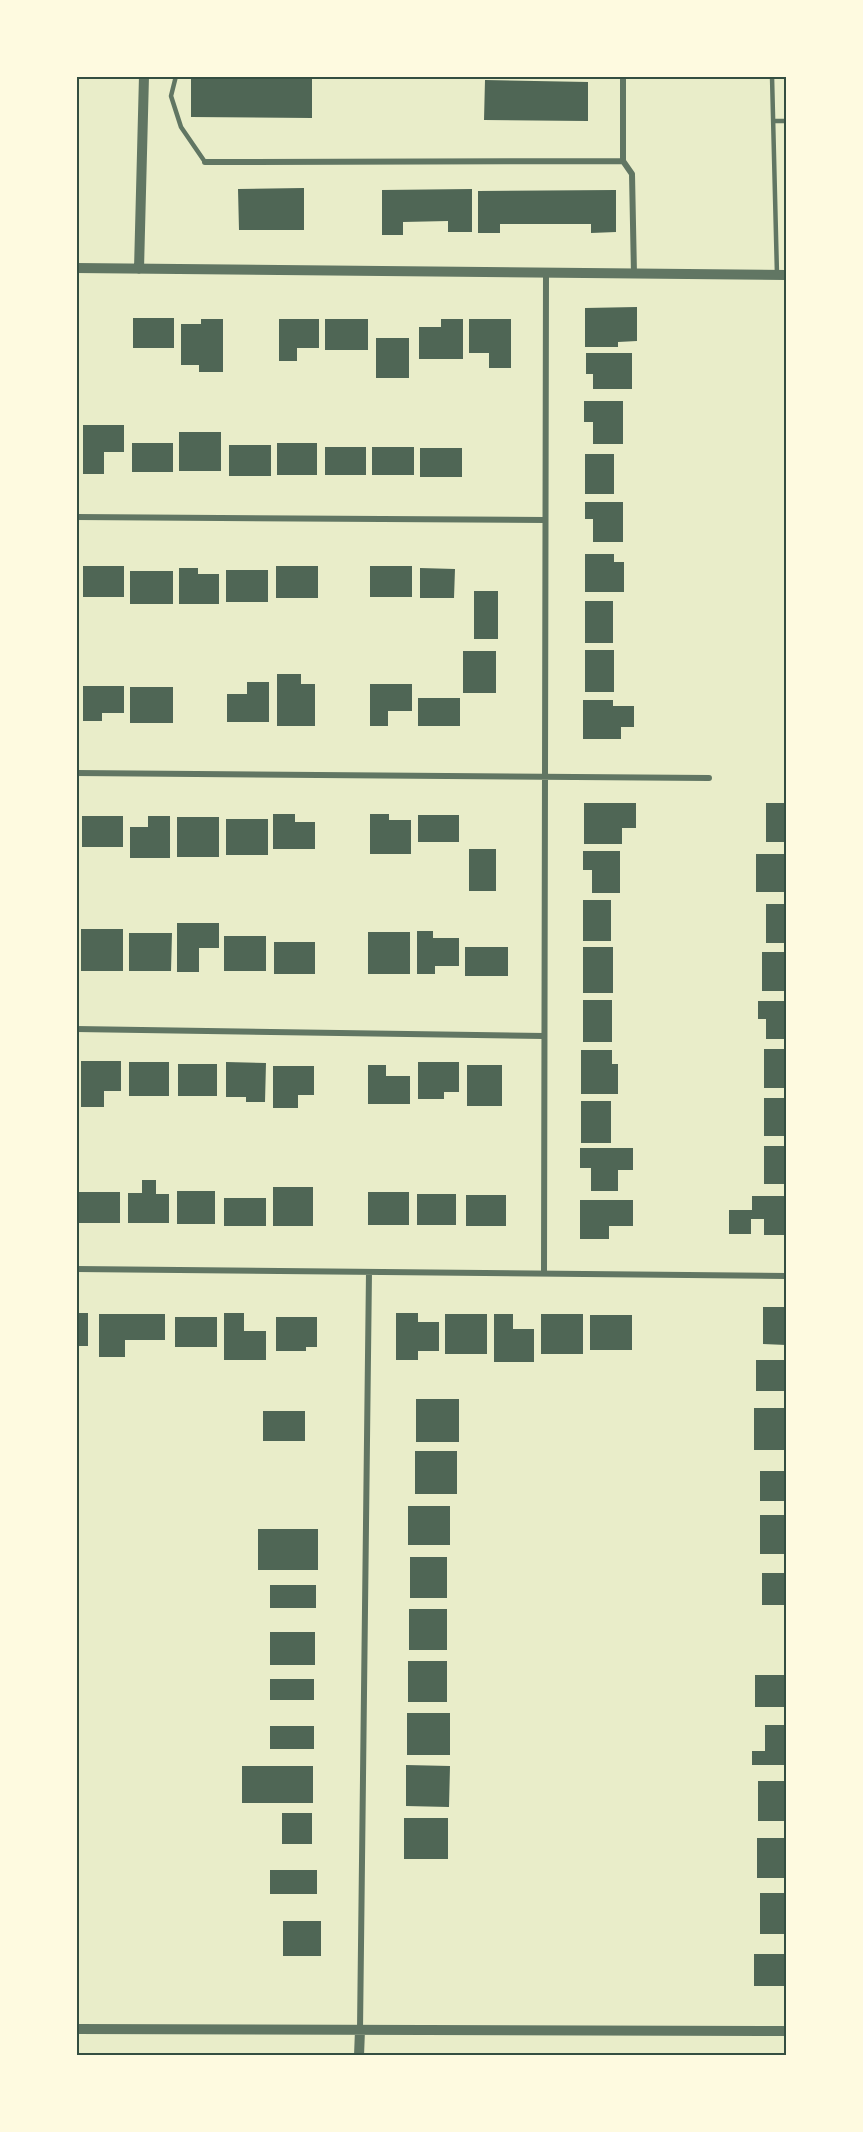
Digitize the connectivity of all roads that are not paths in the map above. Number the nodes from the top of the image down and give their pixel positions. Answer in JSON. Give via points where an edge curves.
{"nodes":[{"id":1,"x":144,"y":76,"type":"edge"},
{"id":2,"x":176,"y":76,"type":"edge"},
{"id":3,"x":623,"y":76,"type":"edge"},
{"id":4,"x":772,"y":76,"type":"edge"},
{"id":5,"x":774,"y":121,"type":"junction"},
{"id":6,"x":786,"y":121,"type":"edge"},
{"id":7,"x":623,"y":161,"type":"junction"},
{"id":8,"x":205,"y":162,"type":"joint"},
{"id":9,"x":76,"y":268,"type":"edge"},
{"id":10,"x":139,"y":268,"type":"junction"},
{"id":11,"x":546,"y":273,"type":"junction"},
{"id":12,"x":634,"y":274,"type":"junction"},
{"id":13,"x":782,"y":275,"type":"edge"},
{"id":14,"x":76,"y":517,"type":"edge"},
{"id":15,"x":546,"y":520,"type":"junction"},
{"id":16,"x":76,"y":773,"type":"edge"},
{"id":17,"x":545,"y":777,"type":"junction"},
{"id":18,"x":709,"y":778,"type":"dead end"},
{"id":19,"x":76,"y":1029,"type":"edge"},
{"id":20,"x":544,"y":1036,"type":"junction"},
{"id":21,"x":76,"y":1269,"type":"edge"},
{"id":22,"x":369,"y":1272,"type":"junction"},
{"id":23,"x":544,"y":1273,"type":"junction"},
{"id":24,"x":786,"y":1276,"type":"edge"},
{"id":25,"x":76,"y":2030,"type":"edge"},
{"id":26,"x":360,"y":2030,"type":"junction"},
{"id":27,"x":786,"y":2031,"type":"edge"},
{"id":28,"x":359,"y":2055,"type":"edge"}],
"edges":[{"from":1,"to":10,"type":"street"},
{"from":2,"to":8,"type":"lane","via":[[171,96],[181,127]]},
{"from":3,"to":7,"type":"street"},
{"from":4,"to":5,"type":"lane"},
{"from":5,"to":6,"type":"lane"},
{"from":5,"to":13,"type":"lane"},
{"from":7,"to":8,"type":"street"},
{"from":7,"to":12,"type":"street","via":[[632,174]]},
{"from":9,"to":10,"type":"street"},
{"from":10,"to":11,"type":"street"},
{"from":11,"to":12,"type":"street"},
{"from":11,"to":15,"type":"street"},
{"from":12,"to":13,"type":"street"},
{"from":14,"to":15,"type":"street"},
{"from":15,"to":17,"type":"street"},
{"from":16,"to":17,"type":"street"},
{"from":17,"to":18,"type":"street"},
{"from":17,"to":20,"type":"street"},
{"from":19,"to":20,"type":"street"},
{"from":20,"to":23,"type":"street"},
{"from":21,"to":22,"type":"street"},
{"from":22,"to":23,"type":"street"},
{"from":22,"to":26,"type":"street"},
{"from":23,"to":24,"type":"street"},
{"from":25,"to":26,"type":"street"},
{"from":26,"to":27,"type":"street"},
{"from":26,"to":28,"type":"street"}]}
